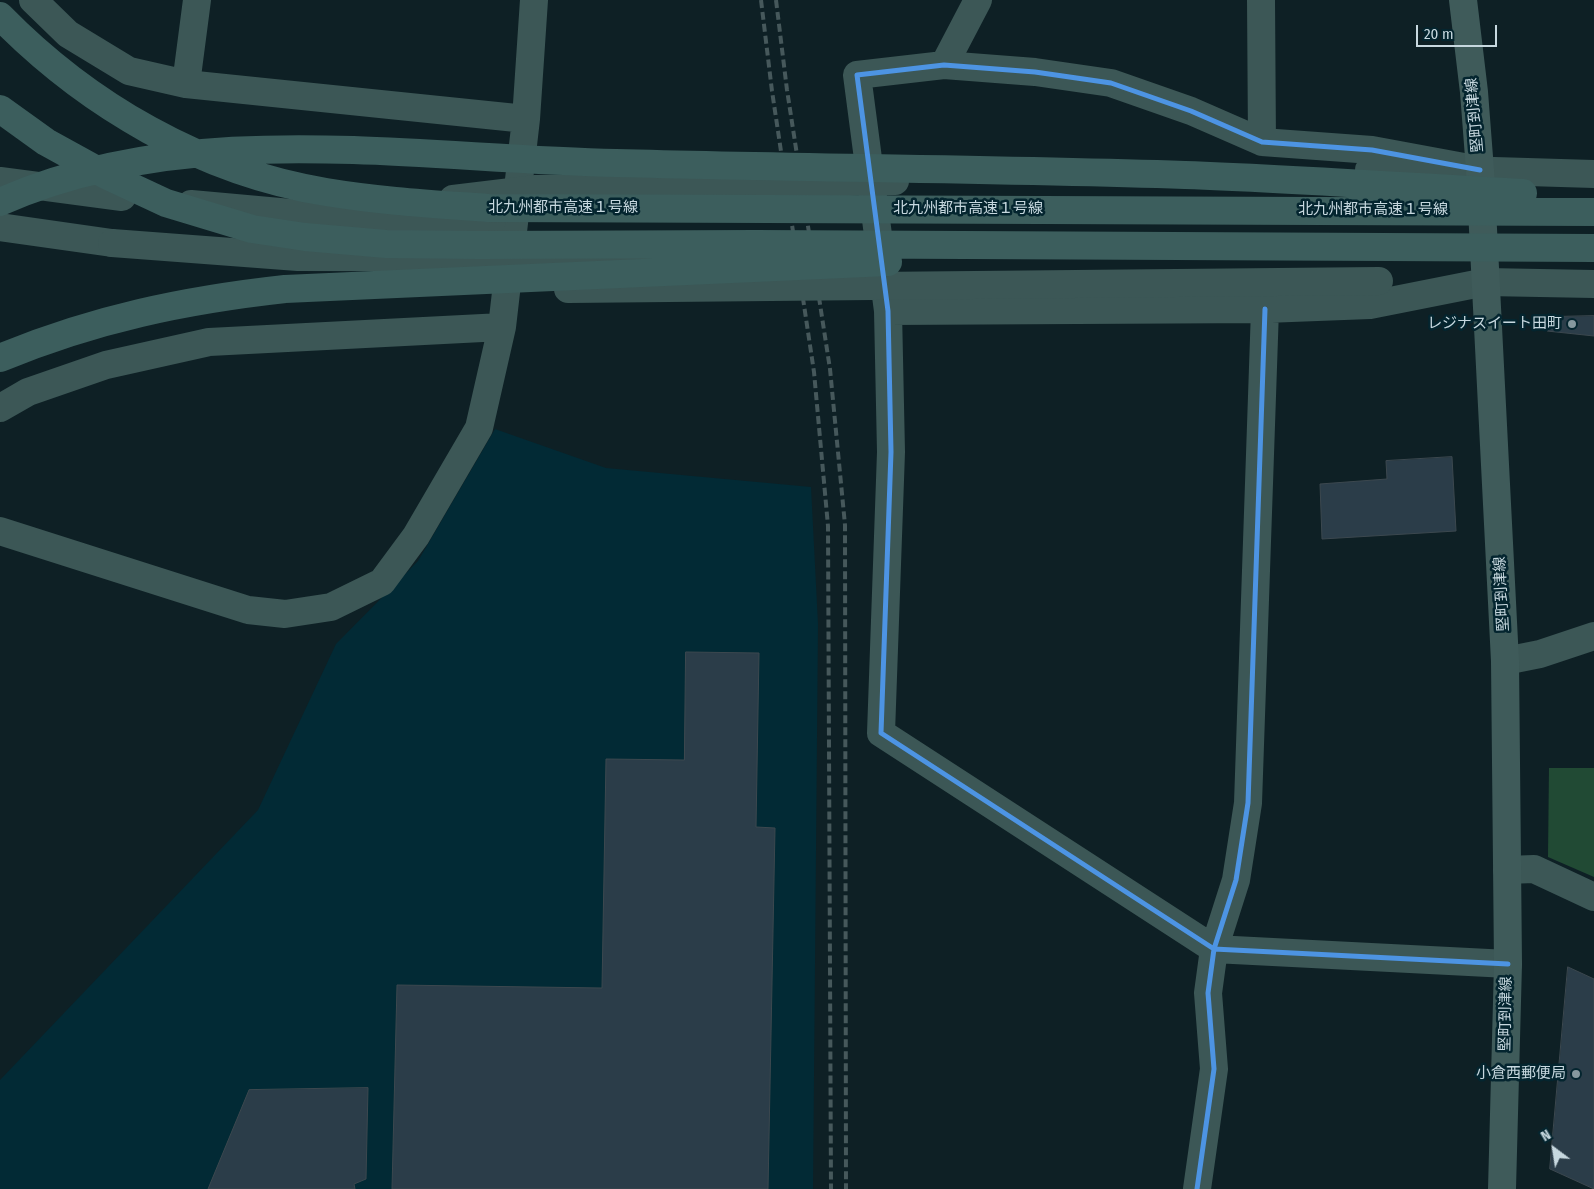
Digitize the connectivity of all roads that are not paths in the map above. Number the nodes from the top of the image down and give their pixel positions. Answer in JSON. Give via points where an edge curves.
{"nodes":[{"id":1,"x":33,"y":0,"type":"edge"},
{"id":2,"x":197,"y":0,"type":"edge"},
{"id":3,"x":534,"y":0,"type":"edge"},
{"id":4,"x":978,"y":0,"type":"edge"},
{"id":5,"x":1261,"y":0,"type":"edge"},
{"id":6,"x":1463,"y":0,"type":"edge"},
{"id":7,"x":0,"y":16,"type":"edge"},
{"id":8,"x":944,"y":65,"type":"junction"},
{"id":9,"x":186,"y":84,"type":"junction"},
{"id":10,"x":0,"y":109,"type":"edge"},
{"id":11,"x":526,"y":118,"type":"junction"},
{"id":12,"x":1262,"y":142,"type":"junction"},
{"id":13,"x":1480,"y":170,"type":"junction"},
{"id":14,"x":1594,"y":174,"type":"edge"},
{"id":15,"x":0,"y":181,"type":"edge"},
{"id":16,"x":1594,"y":197,"type":"edge"},
{"id":17,"x":1594,"y":201,"type":"edge"},
{"id":18,"x":0,"y":202,"type":"edge"},
{"id":19,"x":1594,"y":212,"type":"edge"},
{"id":20,"x":313,"y":215,"type":"junction"},
{"id":21,"x":0,"y":227,"type":"edge"},
{"id":22,"x":1379,"y":246,"type":"junction"},
{"id":23,"x":1594,"y":248,"type":"edge"},
{"id":24,"x":298,"y":257,"type":"junction"},
{"id":25,"x":1594,"y":260,"type":"edge"},
{"id":26,"x":1486,"y":282,"type":"junction"},
{"id":27,"x":1594,"y":284,"type":"edge"},
{"id":28,"x":1265,"y":309,"type":"junction"},
{"id":29,"x":888,"y":311,"type":"junction"},
{"id":30,"x":502,"y":327,"type":"junction"},
{"id":31,"x":0,"y":358,"type":"edge"},
{"id":32,"x":0,"y":408,"type":"edge"},
{"id":33,"x":0,"y":531,"type":"edge"},
{"id":34,"x":1594,"y":636,"type":"edge"},
{"id":35,"x":1505,"y":661,"type":"junction"},
{"id":36,"x":1507,"y":870,"type":"junction"},
{"id":37,"x":1594,"y":897,"type":"edge"},
{"id":38,"x":1214,"y":949,"type":"junction"},
{"id":39,"x":1508,"y":964,"type":"junction"},
{"id":40,"x":1197,"y":1189,"type":"edge"},
{"id":41,"x":1502,"y":1189,"type":"edge"}],
"edges":[{"from":1,"to":9,"type":"street","via":[[68,34],[129,71]]},
{"from":2,"to":9,"type":"street"},
{"from":3,"to":11,"type":"street"},
{"from":4,"to":8,"type":"street"},
{"from":5,"to":12,"type":"street"},
{"from":6,"to":13,"type":"main road","name":"堅町到津線"},
{"from":7,"to":19,"type":"highway","name":"北九州都市高速１号線","bridge":true,"via":[[27,44],[78,86],[130,120],[190,150],[295,185],[398,202],[488,208]]},
{"from":8,"to":12,"type":"street","via":[[1035,72],[1111,83]]},
{"from":8,"to":29,"type":"street","via":[[857,75]]},
{"from":9,"to":11,"type":"street"},
{"from":10,"to":22,"type":"highway","bridge":true,"via":[[46,142],[166,203],[252,229],[305,237],[386,244],[479,245]]},
{"from":11,"to":30,"type":"street"},
{"from":12,"to":13,"type":"street","via":[[1372,150]]},
{"from":13,"to":14,"type":"street"},
{"from":13,"to":20,"type":"street","bridge":true,"via":[[536,189]]},
{"from":13,"to":26,"type":"main road","name":"堅町到津線"},
{"from":15,"to":20,"type":"street","bridge":true,"via":[[122,197]]},
{"from":16,"to":18,"type":"highway","name":"北九州都市高速１号線","bridge":true,"via":[[1188,175],[582,163],[300,151],[196,154],[141,161],[83,173]]},
{"from":17,"to":20,"type":"street","bridge":true,"via":[[1433,200],[489,220]]},
{"from":21,"to":24,"type":"street","bridge":true,"via":[[112,242]]},
{"from":22,"to":23,"type":"highway","bridge":true},
{"from":22,"to":31,"type":"highway","bridge":true,"via":[[766,266],[285,289],[160,307],[100,322]]},
{"from":24,"to":25,"type":"street","bridge":true,"via":[[1386,256]]},
{"from":24,"to":26,"type":"street","bridge":true,"via":[[525,289]]},
{"from":26,"to":27,"type":"street"},
{"from":26,"to":28,"type":"street","via":[[1370,305]]},
{"from":26,"to":35,"type":"main road","name":"堅町到津線"},
{"from":28,"to":29,"type":"street"},
{"from":28,"to":38,"type":"street","via":[[1248,803],[1236,880]]},
{"from":29,"to":38,"type":"street","via":[[891,452],[881,733]]},
{"from":30,"to":32,"type":"street","via":[[209,342],[106,365],[28,392]]},
{"from":30,"to":33,"type":"street","via":[[479,428],[416,536],[382,582],[331,607],[286,614],[248,610]]},
{"from":34,"to":35,"type":"street","via":[[1540,654]]},
{"from":35,"to":36,"type":"main road","name":"堅町到津線"},
{"from":36,"to":37,"type":"street","via":[[1534,869]]},
{"from":36,"to":39,"type":"main road","name":"堅町到津線"},
{"from":38,"to":39,"type":"street"},
{"from":38,"to":40,"type":"street","via":[[1208,993],[1214,1069]]},
{"from":39,"to":41,"type":"main road","name":"堅町到津線"}]}
